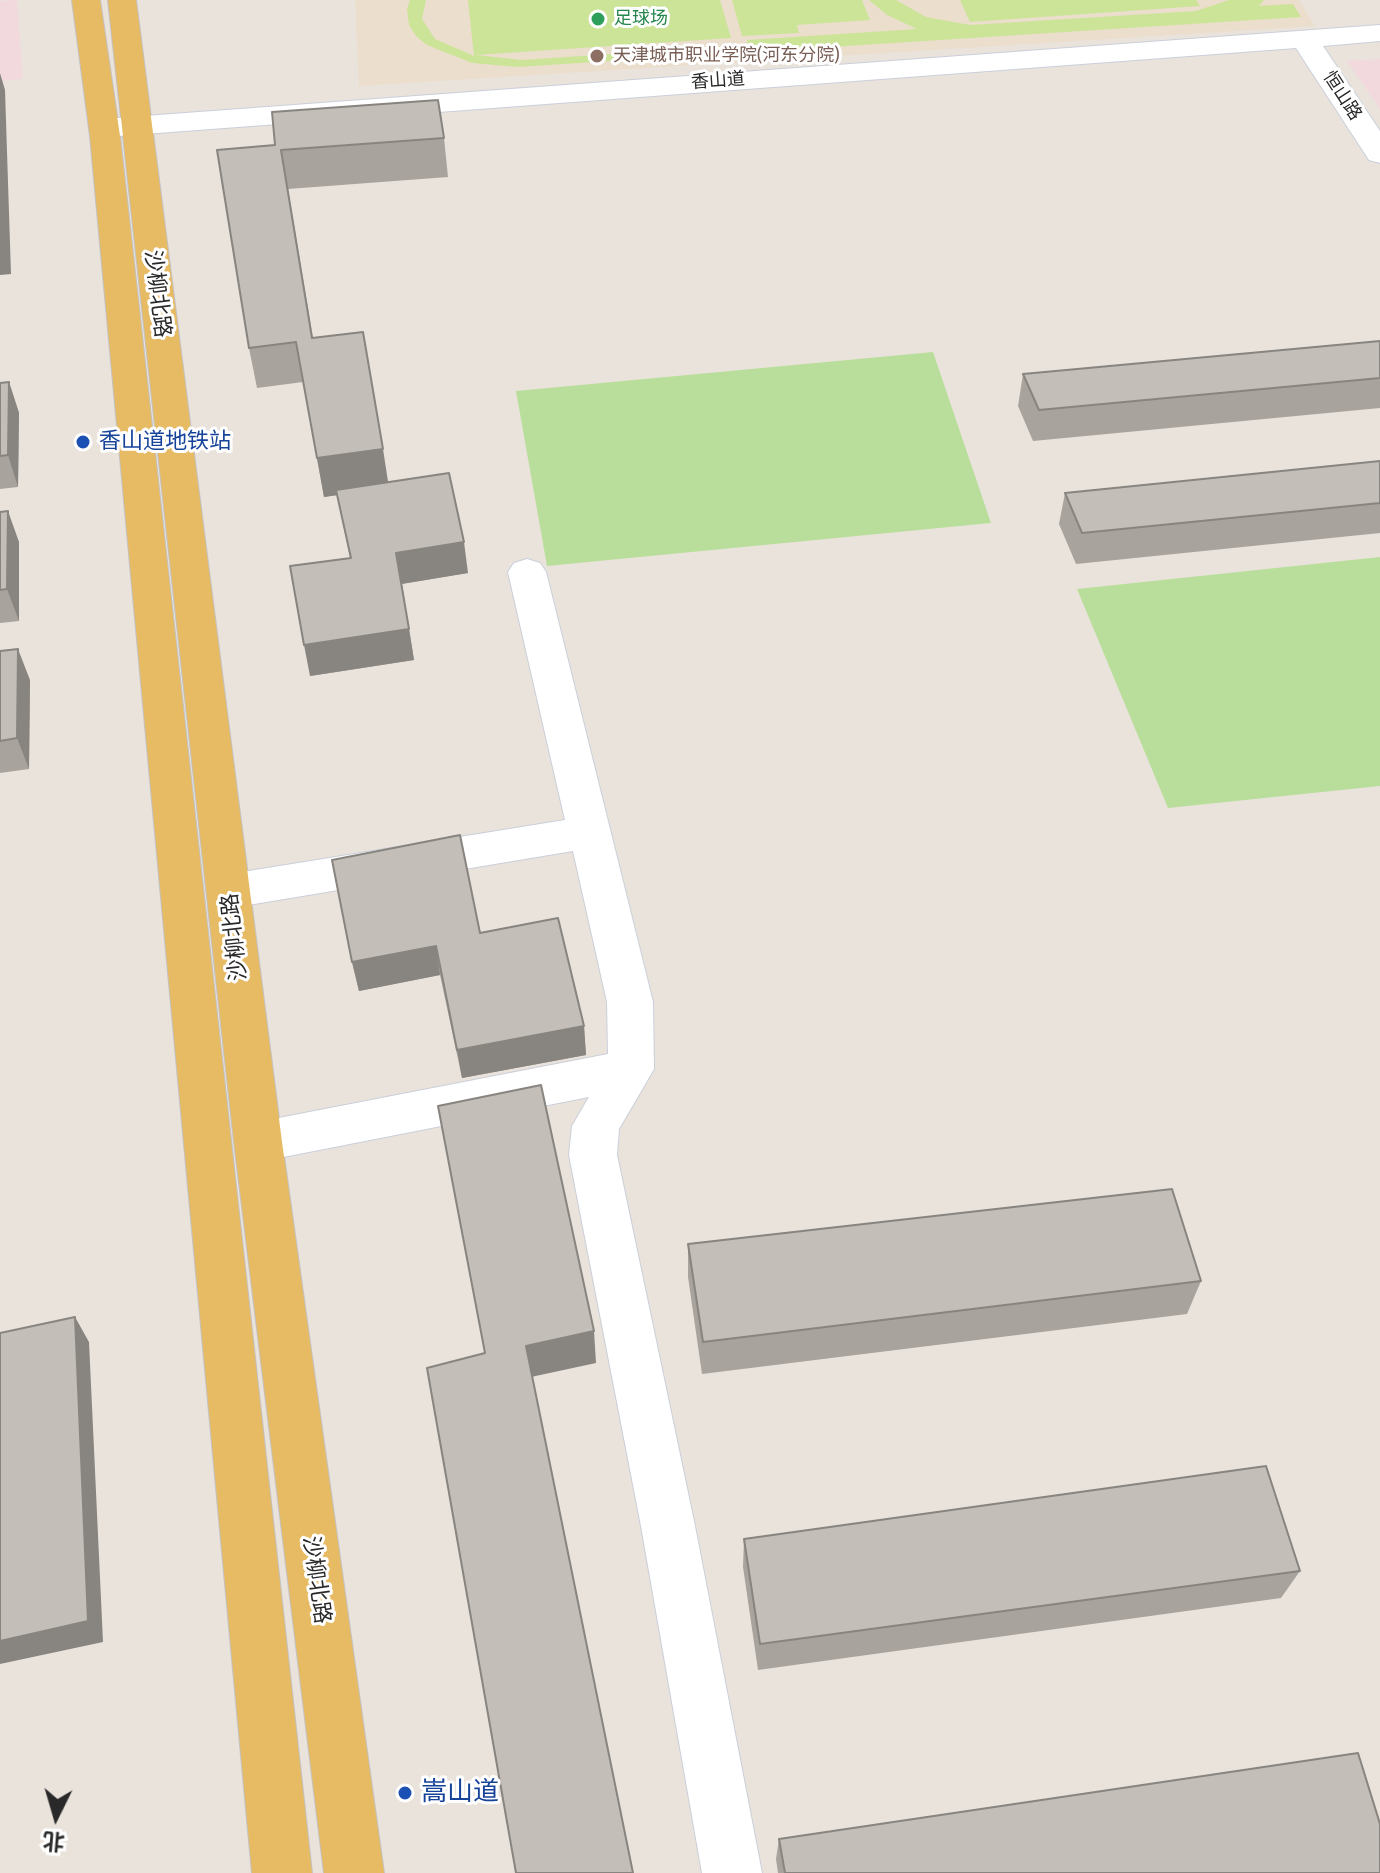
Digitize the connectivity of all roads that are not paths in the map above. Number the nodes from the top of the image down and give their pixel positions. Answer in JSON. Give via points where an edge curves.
{"nodes":[{"id":1,"x":86,"y":0,"type":"edge"},
{"id":2,"x":122,"y":0,"type":"edge"},
{"id":3,"x":1380,"y":33,"type":"edge"},
{"id":4,"x":1380,"y":41,"type":"edge"},
{"id":5,"x":1307,"y":42,"type":"junction"},
{"id":6,"x":121,"y":131,"type":"junction"},
{"id":7,"x":1380,"y":154,"type":"edge"},
{"id":8,"x":527,"y":572,"type":"dead end"},
{"id":9,"x":589,"y":832,"type":"junction"},
{"id":10,"x":230,"y":891,"type":"junction"},
{"id":11,"x":631,"y":1069,"type":"junction"},
{"id":12,"x":258,"y":1142,"type":"junction"},
{"id":13,"x":282,"y":1873,"type":"edge"},
{"id":14,"x":354,"y":1873,"type":"edge"},
{"id":15,"x":732,"y":1873,"type":"edge"}],
"edges":[{"from":1,"to":6,"type":"main road","name":"沙柳北路"},
{"from":2,"to":6,"type":"main road","name":"沙柳北路"},
{"from":3,"to":5,"type":"street","name":"香山道"},
{"from":4,"to":5,"type":"street","name":"香山道"},
{"from":5,"to":6,"type":"street","name":"香山道"},
{"from":5,"to":7,"type":"street","name":"恒山路"},
{"from":6,"to":10,"type":"main road","name":"沙柳北路"},
{"from":6,"to":13,"type":"main road","name":"沙柳北路"},
{"from":8,"to":9,"type":"street"},
{"from":9,"to":10,"type":"street"},
{"from":9,"to":11,"type":"street","via":[[630,1002]]},
{"from":10,"to":12,"type":"main road","name":"沙柳北路"},
{"from":11,"to":12,"type":"street"},
{"from":11,"to":15,"type":"street","via":[[596,1126],[593,1155]]},
{"from":12,"to":14,"type":"main road","name":"沙柳北路"}]}
